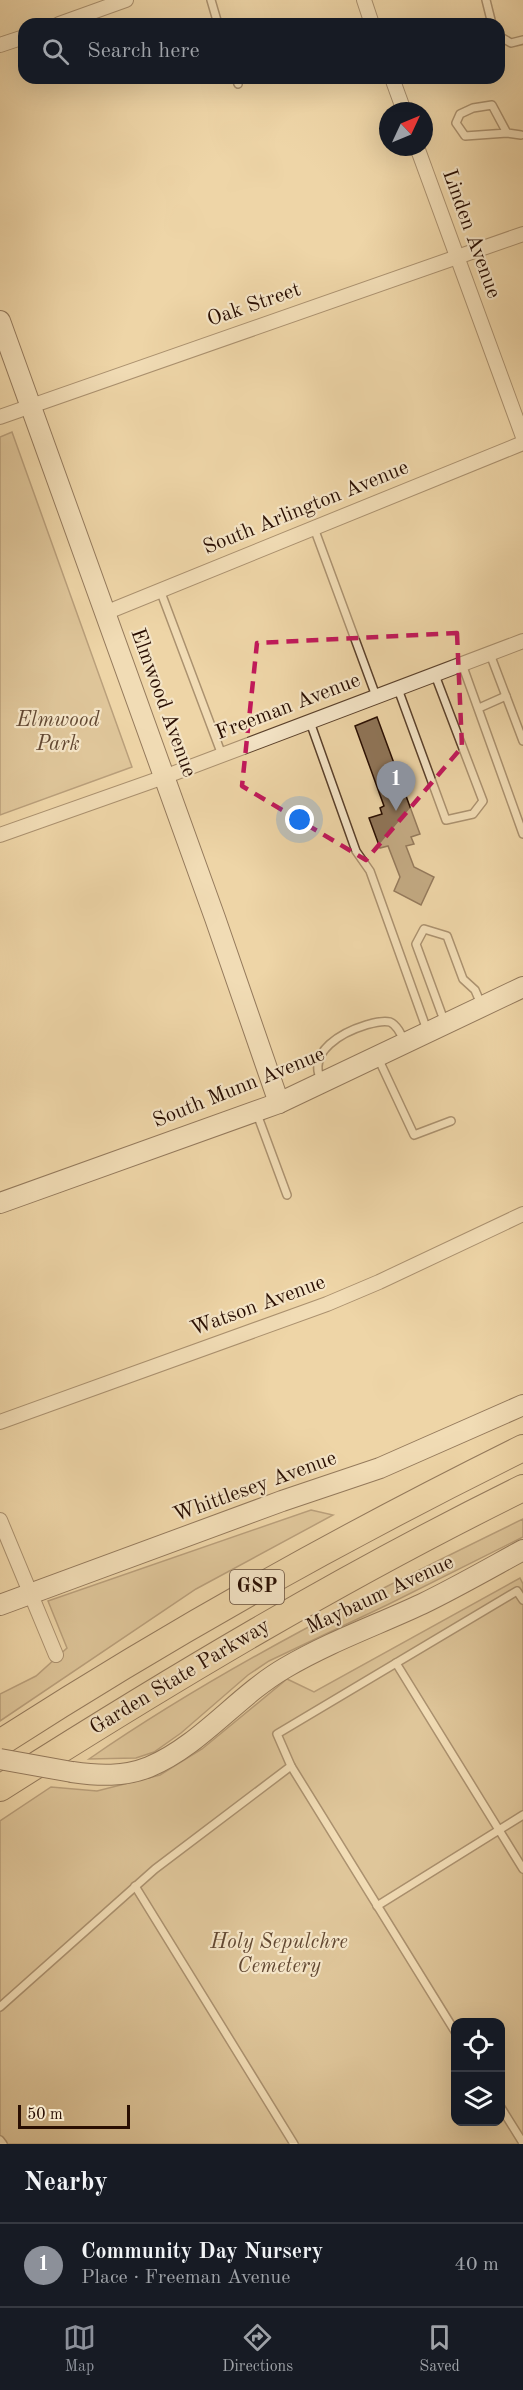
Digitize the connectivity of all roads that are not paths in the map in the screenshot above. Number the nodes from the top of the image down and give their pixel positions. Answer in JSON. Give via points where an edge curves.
{"nodes":[{"id":1,"x":126,"y":0,"type":"edge"},
{"id":2,"x":210,"y":0,"type":"edge"},
{"id":3,"x":364,"y":0,"type":"edge"},
{"id":4,"x":486,"y":0,"type":"edge"},
{"id":5,"x":76,"y":18,"type":"edge"},
{"id":6,"x":216,"y":18,"type":"edge"},
{"id":7,"x":370,"y":18,"type":"edge"},
{"id":8,"x":490,"y":18,"type":"edge"},
{"id":9,"x":18,"y":39,"type":"edge"},
{"id":10,"x":505,"y":40,"type":"edge"},
{"id":11,"x":523,"y":40,"type":"edge"},
{"id":12,"x":0,"y":45,"type":"edge"},
{"id":13,"x":394,"y":84,"type":"edge"},
{"id":14,"x":401,"y":102,"type":"edge"},
{"id":15,"x":507,"y":133,"type":"junction"},
{"id":16,"x":522,"y":135,"type":"edge"},
{"id":17,"x":420,"y":156,"type":"edge"},
{"id":18,"x":523,"y":234,"type":"edge"},
{"id":19,"x":457,"y":257,"type":"junction"},
{"id":20,"x":0,"y":321,"type":"edge"},
{"id":21,"x":30,"y":405,"type":"junction"},
{"id":22,"x":0,"y":417,"type":"edge"},
{"id":23,"x":523,"y":437,"type":"edge"},
{"id":24,"x":523,"y":443,"type":"edge"},
{"id":25,"x":314,"y":528,"type":"junction"},
{"id":26,"x":160,"y":590,"type":"junction"},
{"id":27,"x":105,"y":613,"type":"junction"},
{"id":28,"x":523,"y":641,"type":"edge"},
{"id":29,"x":490,"y":654,"type":"junction"},
{"id":30,"x":462,"y":664,"type":"junction"},
{"id":31,"x":435,"y":675,"type":"junction"},
{"id":32,"x":398,"y":689,"type":"junction"},
{"id":33,"x":376,"y":696,"type":"junction"},
{"id":34,"x":506,"y":696,"type":"junction"},
{"id":35,"x":479,"y":708,"type":"junction"},
{"id":36,"x":310,"y":722,"type":"junction"},
{"id":37,"x":523,"y":741,"type":"edge"},
{"id":38,"x":222,"y":755,"type":"junction"},
{"id":39,"x":164,"y":777,"type":"junction"},
{"id":40,"x":523,"y":834,"type":"edge"},
{"id":41,"x":0,"y":835,"type":"edge"},
{"id":42,"x":523,"y":987,"type":"edge"},
{"id":43,"x":482,"y":1006,"type":"junction"},
{"id":44,"x":437,"y":1028,"type":"junction"},
{"id":45,"x":400,"y":1035,"type":"junction"},
{"id":46,"x":377,"y":1056,"type":"junction"},
{"id":47,"x":322,"y":1082,"type":"junction"},
{"id":48,"x":279,"y":1103,"type":"junction"},
{"id":49,"x":256,"y":1112,"type":"junction"},
{"id":50,"x":451,"y":1121,"type":"dead end"},
{"id":51,"x":287,"y":1195,"type":"dead end"},
{"id":52,"x":0,"y":1203,"type":"edge"},
{"id":53,"x":523,"y":1214,"type":"edge"},
{"id":54,"x":523,"y":1405,"type":"edge"},
{"id":55,"x":0,"y":1422,"type":"edge"},
{"id":56,"x":523,"y":1449,"type":"edge"},
{"id":57,"x":523,"y":1488,"type":"edge"},
{"id":58,"x":0,"y":1520,"type":"edge"},
{"id":59,"x":523,"y":1550,"type":"edge"},
{"id":60,"x":31,"y":1593,"type":"junction"},
{"id":61,"x":523,"y":1600,"type":"edge"},
{"id":62,"x":0,"y":1605,"type":"edge"},
{"id":63,"x":56,"y":1654,"type":"dead end"},
{"id":64,"x":396,"y":1663,"type":"junction"},
{"id":65,"x":0,"y":1743,"type":"edge"},
{"id":66,"x":0,"y":1759,"type":"edge"},
{"id":67,"x":291,"y":1766,"type":"junction"},
{"id":68,"x":0,"y":1788,"type":"edge"},
{"id":69,"x":523,"y":1815,"type":"edge"},
{"id":70,"x":499,"y":1830,"type":"junction"},
{"id":71,"x":523,"y":1869,"type":"edge"},
{"id":72,"x":135,"y":1886,"type":"junction"},
{"id":73,"x":377,"y":1906,"type":"junction"},
{"id":74,"x":0,"y":2007,"type":"edge"},
{"id":75,"x":451,"y":2025,"type":"edge"},
{"id":76,"x":505,"y":2113,"type":"edge"},
{"id":77,"x":0,"y":2140,"type":"edge"},
{"id":78,"x":523,"y":2143,"type":"edge"},
{"id":79,"x":3,"y":2144,"type":"edge"},
{"id":80,"x":294,"y":2144,"type":"edge"}],
"edges":[{"from":1,"to":5,"type":"street"},
{"from":2,"to":6,"type":"lane"},
{"from":3,"to":7,"type":"street"},
{"from":4,"to":8,"type":"lane"},
{"from":9,"to":12,"type":"street"},
{"from":10,"to":11,"type":"lane","via":[[511,43]]},
{"from":13,"to":14,"type":"street"},
{"from":15,"to":15,"type":"lane","via":[[492,105],[460,114],[456,123],[465,136]]},
{"from":15,"to":16,"type":"lane"},
{"from":17,"to":19,"type":"street","name":"Linden Avenue"},
{"from":18,"to":19,"type":"street","name":"Oak Street"},
{"from":19,"to":21,"type":"street","name":"Oak Street"},
{"from":19,"to":23,"type":"street","name":"Linden Avenue"},
{"from":20,"to":21,"type":"main road","name":"Elmwood Avenue"},
{"from":21,"to":22,"type":"street","name":"Oak Street"},
{"from":21,"to":27,"type":"main road","name":"Elmwood Avenue"},
{"from":24,"to":25,"type":"street","name":"South Arlington Avenue"},
{"from":25,"to":26,"type":"street","name":"South Arlington Avenue"},
{"from":25,"to":33,"type":"lane"},
{"from":26,"to":27,"type":"street","name":"South Arlington Avenue"},
{"from":26,"to":38,"type":"lane"},
{"from":27,"to":39,"type":"main road","name":"Elmwood Avenue"},
{"from":28,"to":29,"type":"street","name":"Freeman Avenue"},
{"from":29,"to":30,"type":"street","name":"Freeman Avenue"},
{"from":29,"to":34,"type":"lane"},
{"from":30,"to":31,"type":"street","name":"Freeman Avenue"},
{"from":30,"to":35,"type":"lane"},
{"from":31,"to":32,"type":"street","name":"Freeman Avenue"},
{"from":31,"to":32,"type":"lane","via":[[483,801],[473,814],[446,820]]},
{"from":32,"to":33,"type":"street","name":"Freeman Avenue"},
{"from":33,"to":36,"type":"street","name":"Freeman Avenue"},
{"from":34,"to":35,"type":"lane"},
{"from":34,"to":37,"type":"lane"},
{"from":35,"to":40,"type":"lane","via":[[480,720]]},
{"from":36,"to":38,"type":"street","name":"Freeman Avenue"},
{"from":36,"to":44,"type":"lane","via":[[356,851],[370,871]]},
{"from":38,"to":39,"type":"street","name":"Freeman Avenue"},
{"from":39,"to":41,"type":"street","name":"Freeman Avenue"},
{"from":39,"to":48,"type":"main road","name":"Elmwood Avenue"},
{"from":42,"to":43,"type":"main road","name":"South Munn Avenue"},
{"from":43,"to":44,"type":"main road","name":"South Munn Avenue"},
{"from":43,"to":44,"type":"lane","via":[[475,990],[464,979],[447,936],[424,929],[416,944]]},
{"from":44,"to":45,"type":"main road","name":"South Munn Avenue"},
{"from":45,"to":46,"type":"main road","name":"South Munn Avenue"},
{"from":45,"to":47,"type":"lane","via":[[389,1022],[379,1021],[336,1038],[321,1056],[317,1072]]},
{"from":46,"to":47,"type":"main road","name":"South Munn Avenue"},
{"from":46,"to":50,"type":"lane","via":[[414,1135]]},
{"from":47,"to":48,"type":"main road","name":"South Munn Avenue"},
{"from":48,"to":49,"type":"main road","name":"South Munn Avenue"},
{"from":49,"to":51,"type":"lane"},
{"from":49,"to":52,"type":"main road","name":"South Munn Avenue"},
{"from":53,"to":55,"type":"street","name":"Watson Avenue","via":[[327,1304]]},
{"from":54,"to":60,"type":"main road","name":"Whittlesey Avenue","via":[[387,1465]]},
{"from":56,"to":65,"type":"highway","name":"Garden State Parkway","number":"GSP","via":[[288,1570]]},
{"from":57,"to":68,"type":"highway","name":"Garden State Parkway","number":"GSP","via":[[267,1624]]},
{"from":58,"to":60,"type":"street"},
{"from":59,"to":66,"type":"main road","name":"Maybaum Avenue","bridge":true,"via":[[432,1599],[285,1668],[193,1740],[149,1767],[116,1775],[72,1772]]},
{"from":60,"to":62,"type":"main road","name":"Whittlesey Avenue"},
{"from":60,"to":63,"type":"street"},
{"from":61,"to":64,"type":"lane","via":[[518,1591]]},
{"from":64,"to":67,"type":"lane","via":[[277,1734]]},
{"from":64,"to":70,"type":"lane"},
{"from":67,"to":72,"type":"lane"},
{"from":67,"to":73,"type":"lane"},
{"from":69,"to":70,"type":"lane"},
{"from":70,"to":71,"type":"lane"},
{"from":70,"to":73,"type":"lane"},
{"from":72,"to":74,"type":"lane"},
{"from":72,"to":80,"type":"lane"},
{"from":73,"to":75,"type":"lane"},
{"from":76,"to":78,"type":"lane"},
{"from":77,"to":79,"type":"lane"}]}
